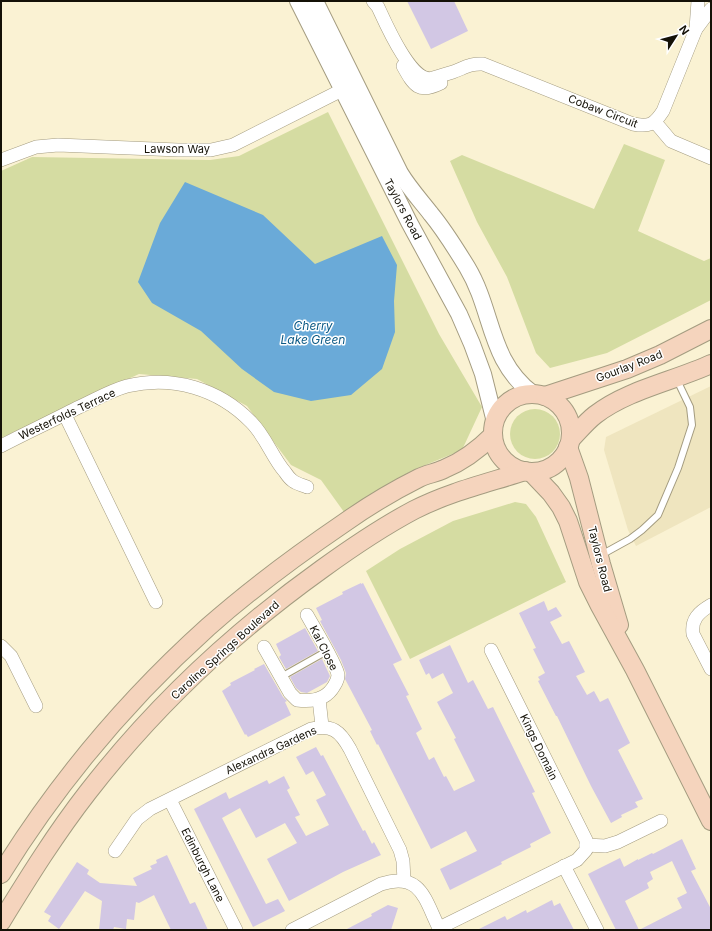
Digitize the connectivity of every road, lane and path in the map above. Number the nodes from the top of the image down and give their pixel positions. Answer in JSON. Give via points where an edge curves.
{"nodes":[{"id":1,"x":298,"y":1,"type":"edge"},
{"id":2,"x":315,"y":1,"type":"edge"},
{"id":3,"x":698,"y":1,"type":"edge"},
{"id":4,"x":704,"y":1,"type":"edge"},
{"id":5,"x":376,"y":3,"type":"edge"},
{"id":6,"x":711,"y":3,"type":"edge"},
{"id":7,"x":711,"y":9,"type":"edge"},
{"id":8,"x":696,"y":29,"type":"junction"},
{"id":9,"x":342,"y":90,"type":"junction"},
{"id":10,"x":655,"y":122,"type":"junction"},
{"id":11,"x":711,"y":158,"type":"edge"},
{"id":12,"x":1,"y":160,"type":"edge"},
{"id":13,"x":711,"y":329,"type":"edge"},
{"id":14,"x":711,"y":364,"type":"edge"},
{"id":15,"x":676,"y":378,"type":"junction"},
{"id":16,"x":539,"y":395,"type":"junction"},
{"id":17,"x":65,"y":415,"type":"junction"},
{"id":18,"x":494,"y":428,"type":"junction"},
{"id":19,"x":570,"y":443,"type":"junction"},
{"id":20,"x":1,"y":446,"type":"edge"},
{"id":21,"x":528,"y":472,"type":"junction"},
{"id":22,"x":307,"y":487,"type":"dead end"},
{"id":23,"x":599,"y":556,"type":"junction"},
{"id":24,"x":156,"y":602,"type":"dead end"},
{"id":25,"x":711,"y":605,"type":"edge"},
{"id":26,"x":307,"y":615,"type":"dead end"},
{"id":27,"x":1,"y":646,"type":"edge"},
{"id":28,"x":264,"y":647,"type":"dead end"},
{"id":29,"x":491,"y":650,"type":"dead end"},
{"id":30,"x":327,"y":651,"type":"junction"},
{"id":31,"x":711,"y":669,"type":"edge"},
{"id":32,"x":635,"y":670,"type":"junction"},
{"id":33,"x":281,"y":677,"type":"junction"},
{"id":34,"x":319,"y":699,"type":"junction"},
{"id":35,"x":36,"y":706,"type":"dead end"},
{"id":36,"x":322,"y":726,"type":"junction"},
{"id":37,"x":170,"y":800,"type":"junction"},
{"id":38,"x":661,"y":821,"type":"dead end"},
{"id":39,"x":711,"y":821,"type":"edge"},
{"id":40,"x":586,"y":845,"type":"junction"},
{"id":41,"x":115,"y":851,"type":"dead end"},
{"id":42,"x":564,"y":866,"type":"junction"},
{"id":43,"x":1,"y":874,"type":"edge"},
{"id":44,"x":404,"y":881,"type":"junction"},
{"id":45,"x":1,"y":922,"type":"edge"},
{"id":46,"x":439,"y":929,"type":"edge"},
{"id":47,"x":236,"y":930,"type":"edge"},
{"id":48,"x":292,"y":930,"type":"edge"},
{"id":49,"x":597,"y":930,"type":"edge"}],
"edges":[{"from":1,"to":9,"type":"street","name":"Taylors Road"},
{"from":2,"to":16,"type":"street","name":"Taylors Road","via":[[400,173],[442,229],[474,279],[504,361],[525,387]]},
{"from":3,"to":8,"type":"street","name":"Cobaw Circuit"},
{"from":4,"to":6,"type":"street"},
{"from":5,"to":10,"type":"street","name":"Cobaw Circuit","via":[[400,52],[422,78],[428,79],[470,64],[482,64],[633,124],[646,126]]},
{"from":7,"to":8,"type":"street","name":"Cobaw Circuit"},
{"from":8,"to":10,"type":"street","name":"Cobaw Circuit","via":[[663,111]]},
{"from":9,"to":12,"type":"street","name":"Lawson Way","via":[[233,145],[211,150],[58,145],[36,147]]},
{"from":9,"to":18,"type":"street","name":"Taylors Road","via":[[459,314],[483,374]]},
{"from":10,"to":11,"type":"street","via":[[671,141]]},
{"from":13,"to":16,"type":"main road","name":"Gourlay Road","via":[[626,369]]},
{"from":14,"to":15,"type":"main road"},
{"from":15,"to":19,"type":"main road","via":[[631,394],[607,407],[594,415]]},
{"from":15,"to":23,"type":"lane","via":[[690,408],[692,425],[678,468],[658,515],[630,539]]},
{"from":16,"to":18,"type":"main road","via":[[521,396],[509,401],[500,410]]},
{"from":16,"to":19,"type":"main road","via":[[554,401],[568,418],[571,428]]},
{"from":17,"to":20,"type":"street","name":"Westerfolds Terrace"},
{"from":17,"to":22,"type":"street","name":"Westerfolds Terrace","via":[[126,386],[168,382],[198,388],[230,403],[239,411],[264,438],[278,464],[292,481]]},
{"from":17,"to":24,"type":"street"},
{"from":18,"to":21,"type":"main road","via":[[496,447],[503,458],[513,467]]},
{"from":18,"to":43,"type":"main road","via":[[472,454],[443,470],[421,477],[398,489],[345,522],[289,562],[208,627],[164,668],[88,752],[49,803]]},
{"from":19,"to":21,"type":"main road","via":[[564,456],[553,466]]},
{"from":19,"to":23,"type":"main road","name":"Taylors Road"},
{"from":21,"to":32,"type":"main road","name":"Taylors Road","via":[[561,506],[588,582]]},
{"from":21,"to":45,"type":"main road","name":"Caroline Springs Boulevard","via":[[468,489],[415,509],[340,556],[289,592],[253,622],[154,715],[121,753],[60,831]]},
{"from":23,"to":32,"type":"main road","name":"Taylors Road"},
{"from":25,"to":31,"type":"street","via":[[699,613],[692,629]]},
{"from":26,"to":30,"type":"street","name":"Kai Close"},
{"from":27,"to":35,"type":"street","via":[[11,656]]},
{"from":28,"to":33,"type":"street"},
{"from":29,"to":40,"type":"street","name":"Kings Domain","via":[[586,840]]},
{"from":30,"to":33,"type":"lane"},
{"from":30,"to":34,"type":"street","name":"Kai Close","via":[[338,674],[331,691]]},
{"from":32,"to":39,"type":"main road","name":"Taylors Road"},
{"from":33,"to":34,"type":"street","via":[[297,700]]},
{"from":34,"to":36,"type":"street"},
{"from":36,"to":37,"type":"street","name":"Alexandra Gardens","via":[[311,729]]},
{"from":36,"to":44,"type":"street","name":"Alexandra Gardens","via":[[342,736],[350,749],[400,850]]},
{"from":37,"to":41,"type":"street","name":"Alexandra Gardens","via":[[150,809],[137,819]]},
{"from":37,"to":47,"type":"street","name":"Edinburgh Lane"},
{"from":38,"to":40,"type":"street","via":[[618,842],[605,846]]},
{"from":40,"to":42,"type":"street","via":[[586,850],[576,860]]},
{"from":42,"to":46,"type":"street"},
{"from":42,"to":49,"type":"street"},
{"from":44,"to":46,"type":"street","via":[[419,888]]},
{"from":44,"to":48,"type":"street","via":[[393,880],[381,884]]}]}
